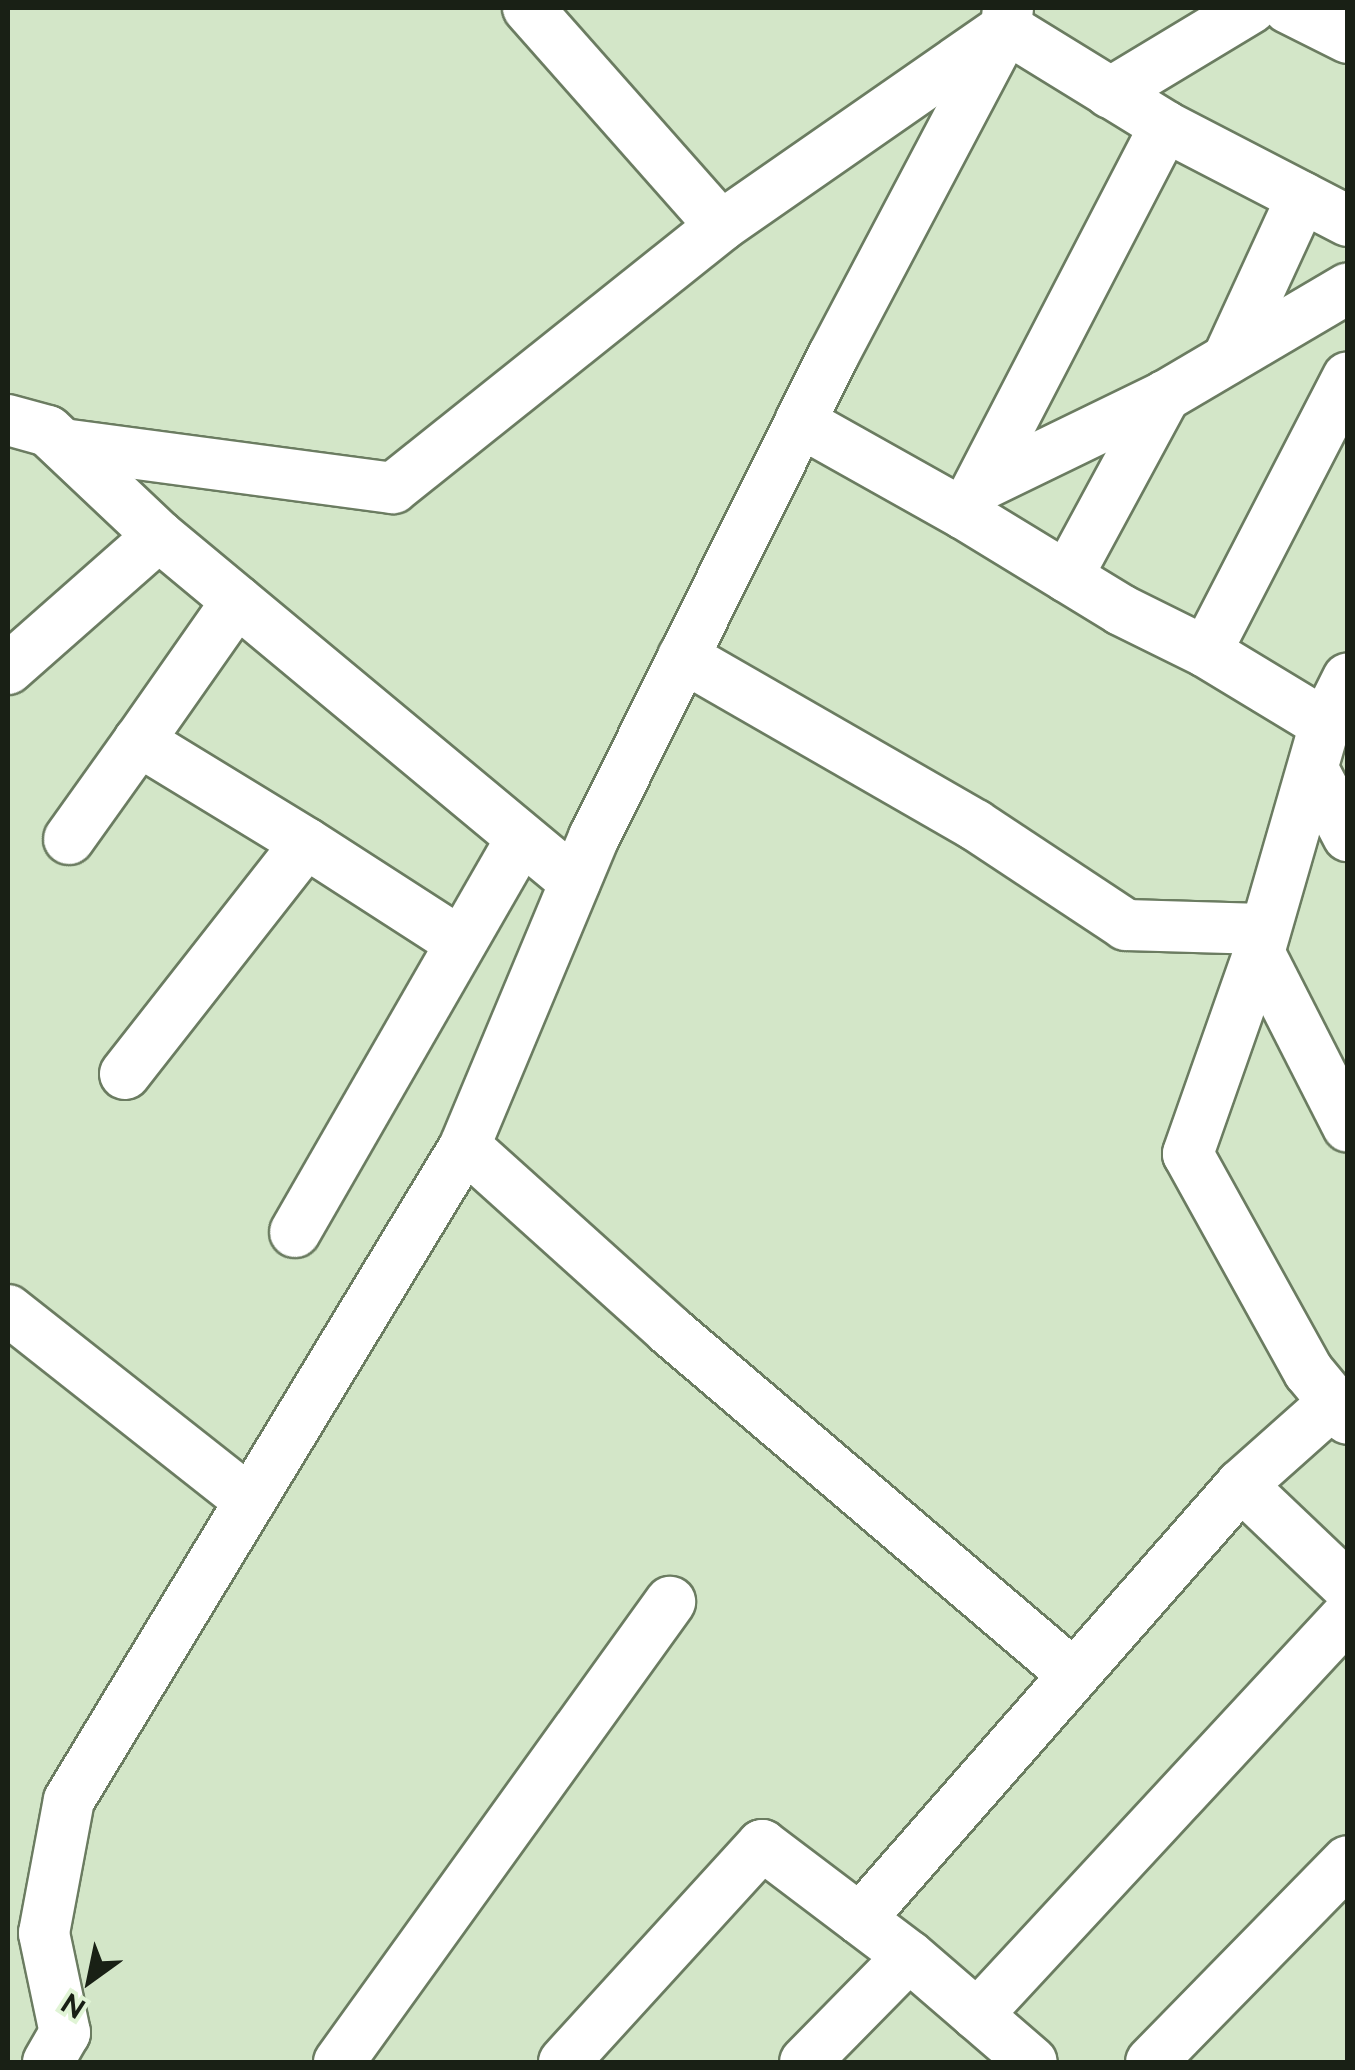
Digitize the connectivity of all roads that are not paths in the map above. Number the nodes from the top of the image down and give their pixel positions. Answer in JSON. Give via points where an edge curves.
{"nodes":[{"id":1,"x":528,"y":8,"type":"edge"},
{"id":2,"x":1251,"y":8,"type":"edge"},
{"id":3,"x":1288,"y":8,"type":"edge"},
{"id":4,"x":1007,"y":18,"type":"edge"},
{"id":5,"x":1348,"y":38,"type":"edge"},
{"id":6,"x":1110,"y":93,"type":"junction"},
{"id":7,"x":1165,"y":126,"type":"junction"},
{"id":8,"x":1302,"y":198,"type":"junction"},
{"id":9,"x":1348,"y":221,"type":"edge"},
{"id":10,"x":721,"y":226,"type":"junction"},
{"id":11,"x":1348,"y":288,"type":"edge"},
{"id":12,"x":1228,"y":358,"type":"junction"},
{"id":13,"x":1348,"y":377,"type":"edge"},
{"id":14,"x":1165,"y":396,"type":"junction"},
{"id":15,"x":8,"y":420,"type":"edge"},
{"id":16,"x":800,"y":422,"type":"junction"},
{"id":17,"x":63,"y":444,"type":"junction"},
{"id":18,"x":972,"y":500,"type":"junction"},
{"id":19,"x":159,"y":536,"type":"junction"},
{"id":20,"x":1066,"y":577,"type":"junction"},
{"id":21,"x":237,"y":601,"type":"junction"},
{"id":22,"x":1206,"y":652,"type":"junction"},
{"id":23,"x":684,"y":657,"type":"junction"},
{"id":24,"x":8,"y":669,"type":"edge"},
{"id":25,"x":1348,"y":678,"type":"edge"},
{"id":26,"x":139,"y":741,"type":"junction"},
{"id":27,"x":1319,"y":747,"type":"junction"},
{"id":28,"x":1348,"y":836,"type":"edge"},
{"id":29,"x":69,"y":839,"type":"dead end"},
{"id":30,"x":521,"y":839,"type":"junction"},
{"id":31,"x":306,"y":843,"type":"junction"},
{"id":32,"x":575,"y":882,"type":"junction"},
{"id":33,"x":1261,"y":941,"type":"junction"},
{"id":34,"x":461,"y":943,"type":"junction"},
{"id":35,"x":125,"y":1074,"type":"dead end"},
{"id":36,"x":1348,"y":1127,"type":"edge"},
{"id":37,"x":465,"y":1146,"type":"junction"},
{"id":38,"x":295,"y":1232,"type":"dead end"},
{"id":39,"x":8,"y":1310,"type":"edge"},
{"id":40,"x":1341,"y":1411,"type":"edge"},
{"id":41,"x":1241,"y":1486,"type":"junction"},
{"id":42,"x":250,"y":1501,"type":"junction"},
{"id":43,"x":1348,"y":1587,"type":"edge"},
{"id":44,"x":670,"y":1602,"type":"dead end"},
{"id":45,"x":1348,"y":1615,"type":"edge"},
{"id":46,"x":1074,"y":1675,"type":"junction"},
{"id":47,"x":1348,"y":1861,"type":"edge"},
{"id":48,"x":860,"y":1919,"type":"junction"},
{"id":49,"x":909,"y":1956,"type":"junction"},
{"id":50,"x":977,"y":2015,"type":"junction"},
{"id":51,"x":48,"y":2062,"type":"edge"},
{"id":52,"x":339,"y":2062,"type":"edge"},
{"id":53,"x":564,"y":2062,"type":"edge"},
{"id":54,"x":807,"y":2062,"type":"edge"},
{"id":55,"x":1032,"y":2062,"type":"edge"},
{"id":56,"x":1150,"y":2062,"type":"edge"}],
"edges":[{"from":1,"to":10,"type":"street"},
{"from":2,"to":6,"type":"street"},
{"from":3,"to":5,"type":"street"},
{"from":4,"to":6,"type":"street"},
{"from":4,"to":10,"type":"street"},
{"from":4,"to":16,"type":"street"},
{"from":6,"to":7,"type":"street"},
{"from":7,"to":8,"type":"street"},
{"from":7,"to":18,"type":"street"},
{"from":8,"to":9,"type":"street"},
{"from":8,"to":12,"type":"street"},
{"from":10,"to":17,"type":"street","via":[[394,488]]},
{"from":11,"to":12,"type":"street"},
{"from":12,"to":14,"type":"street"},
{"from":13,"to":22,"type":"street"},
{"from":14,"to":18,"type":"street"},
{"from":14,"to":20,"type":"street"},
{"from":15,"to":17,"type":"street","via":[[48,431]]},
{"from":16,"to":18,"type":"street"},
{"from":16,"to":23,"type":"street"},
{"from":17,"to":19,"type":"street"},
{"from":18,"to":20,"type":"street"},
{"from":19,"to":21,"type":"street"},
{"from":19,"to":24,"type":"street"},
{"from":20,"to":22,"type":"street"},
{"from":21,"to":26,"type":"street"},
{"from":21,"to":30,"type":"street"},
{"from":22,"to":27,"type":"street"},
{"from":23,"to":32,"type":"street"},
{"from":23,"to":33,"type":"street","via":[[976,825],[1126,925]]},
{"from":25,"to":27,"type":"street"},
{"from":26,"to":29,"type":"street"},
{"from":26,"to":31,"type":"street"},
{"from":27,"to":28,"type":"street"},
{"from":27,"to":33,"type":"street"},
{"from":30,"to":32,"type":"street"},
{"from":30,"to":34,"type":"street"},
{"from":31,"to":34,"type":"street"},
{"from":31,"to":35,"type":"street"},
{"from":32,"to":37,"type":"street"},
{"from":33,"to":36,"type":"street"},
{"from":33,"to":40,"type":"street","via":[[1188,1154],[1310,1372]]},
{"from":34,"to":38,"type":"street"},
{"from":37,"to":42,"type":"street"},
{"from":37,"to":46,"type":"street","via":[[669,1330]]},
{"from":39,"to":42,"type":"street"},
{"from":40,"to":41,"type":"street"},
{"from":41,"to":43,"type":"street"},
{"from":41,"to":46,"type":"street"},
{"from":42,"to":51,"type":"street","via":[[69,1800],[44,1933],[64,2033]]},
{"from":44,"to":52,"type":"street"},
{"from":45,"to":50,"type":"street"},
{"from":46,"to":48,"type":"street"},
{"from":47,"to":56,"type":"street"},
{"from":48,"to":49,"type":"street"},
{"from":48,"to":53,"type":"street","via":[[762,1844]]},
{"from":49,"to":50,"type":"street"},
{"from":49,"to":54,"type":"street"},
{"from":50,"to":55,"type":"street"}]}
